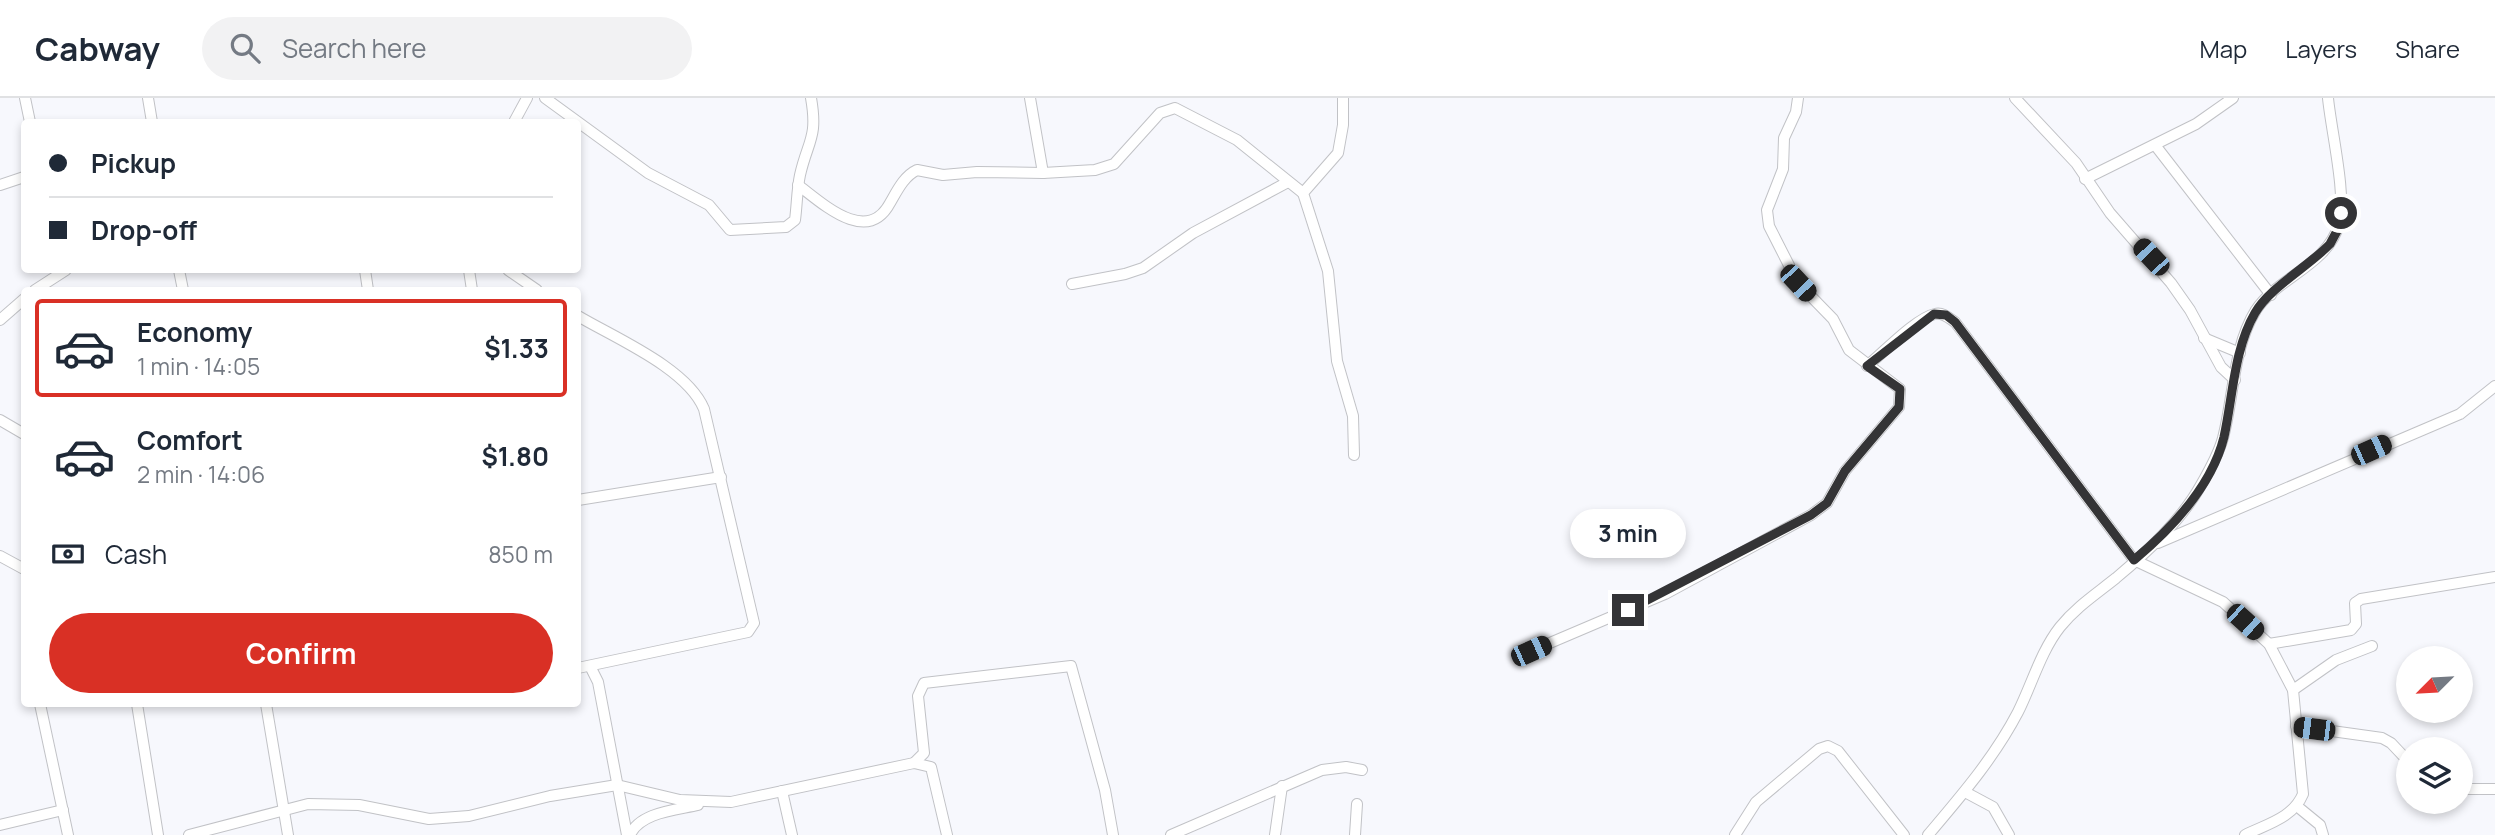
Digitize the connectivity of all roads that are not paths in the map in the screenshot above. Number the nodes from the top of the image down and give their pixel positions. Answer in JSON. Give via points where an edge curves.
{"nodes":[{"id":1,"x":25,"y":98,"type":"edge"},
{"id":2,"x":148,"y":98,"type":"edge"},
{"id":3,"x":527,"y":98,"type":"edge"},
{"id":4,"x":545,"y":98,"type":"edge"},
{"id":5,"x":811,"y":98,"type":"edge"},
{"id":6,"x":1030,"y":98,"type":"edge"},
{"id":7,"x":1343,"y":98,"type":"edge"},
{"id":8,"x":1798,"y":98,"type":"edge"},
{"id":9,"x":2015,"y":98,"type":"edge"},
{"id":10,"x":2233,"y":98,"type":"edge"},
{"id":11,"x":2328,"y":98,"type":"edge"},
{"id":12,"x":29,"y":119,"type":"edge"},
{"id":13,"x":152,"y":119,"type":"edge"},
{"id":14,"x":516,"y":119,"type":"edge"},
{"id":15,"x":574,"y":119,"type":"edge"},
{"id":16,"x":581,"y":124,"type":"edge"},
{"id":17,"x":2155,"y":145,"type":"junction"},
{"id":18,"x":1043,"y":173,"type":"junction"},
{"id":19,"x":21,"y":178,"type":"edge"},
{"id":20,"x":2085,"y":179,"type":"junction"},
{"id":21,"x":1288,"y":182,"type":"junction"},
{"id":22,"x":798,"y":185,"type":"junction"},
{"id":23,"x":0,"y":186,"type":"edge"},
{"id":24,"x":1303,"y":193,"type":"junction"},
{"id":25,"x":61,"y":273,"type":"edge"},
{"id":26,"x":512,"y":273,"type":"edge"},
{"id":27,"x":1072,"y":284,"type":"dead end"},
{"id":28,"x":40,"y":287,"type":"edge"},
{"id":29,"x":533,"y":287,"type":"edge"},
{"id":30,"x":2271,"y":295,"type":"junction"},
{"id":31,"x":21,"y":302,"type":"edge"},
{"id":32,"x":581,"y":318,"type":"edge"},
{"id":33,"x":0,"y":320,"type":"edge"},
{"id":34,"x":2204,"y":338,"type":"junction"},
{"id":35,"x":2240,"y":353,"type":"junction"},
{"id":36,"x":1867,"y":366,"type":"junction"},
{"id":37,"x":2235,"y":380,"type":"junction"},
{"id":38,"x":2495,"y":386,"type":"edge"},
{"id":39,"x":0,"y":420,"type":"edge"},
{"id":40,"x":21,"y":432,"type":"edge"},
{"id":41,"x":1354,"y":455,"type":"dead end"},
{"id":42,"x":721,"y":477,"type":"junction"},
{"id":43,"x":581,"y":500,"type":"edge"},
{"id":44,"x":2152,"y":545,"type":"junction"},
{"id":45,"x":0,"y":556,"type":"edge"},
{"id":46,"x":2134,"y":560,"type":"junction"},
{"id":47,"x":21,"y":567,"type":"edge"},
{"id":48,"x":2495,"y":577,"type":"edge"},
{"id":49,"x":2269,"y":644,"type":"junction"},
{"id":50,"x":2372,"y":646,"type":"dead end"},
{"id":51,"x":1531,"y":651,"type":"dead end"},
{"id":52,"x":590,"y":666,"type":"junction"},
{"id":53,"x":581,"y":668,"type":"edge"},
{"id":54,"x":2293,"y":690,"type":"junction"},
{"id":55,"x":41,"y":707,"type":"edge"},
{"id":56,"x":137,"y":707,"type":"edge"},
{"id":57,"x":267,"y":707,"type":"edge"},
{"id":58,"x":2296,"y":726,"type":"junction"},
{"id":59,"x":2396,"y":748,"type":"edge"},
{"id":60,"x":914,"y":763,"type":"junction"},
{"id":61,"x":1362,"y":769,"type":"dead end"},
{"id":62,"x":617,"y":785,"type":"junction"},
{"id":63,"x":1282,"y":786,"type":"junction"},
{"id":64,"x":2473,"y":789,"type":"edge"},
{"id":65,"x":2495,"y":789,"type":"edge"},
{"id":66,"x":782,"y":791,"type":"junction"},
{"id":67,"x":1965,"y":792,"type":"junction"},
{"id":68,"x":711,"y":801,"type":"junction"},
{"id":69,"x":1357,"y":804,"type":"dead end"},
{"id":70,"x":2298,"y":807,"type":"junction"},
{"id":71,"x":62,"y":810,"type":"junction"},
{"id":72,"x":284,"y":810,"type":"junction"},
{"id":73,"x":0,"y":825,"type":"edge"},
{"id":74,"x":68,"y":835,"type":"edge"},
{"id":75,"x":158,"y":835,"type":"edge"},
{"id":76,"x":189,"y":835,"type":"edge"},
{"id":77,"x":288,"y":835,"type":"edge"},
{"id":78,"x":629,"y":835,"type":"edge"},
{"id":79,"x":792,"y":835,"type":"edge"},
{"id":80,"x":947,"y":835,"type":"edge"},
{"id":81,"x":1113,"y":835,"type":"edge"},
{"id":82,"x":1171,"y":835,"type":"edge"},
{"id":83,"x":1275,"y":835,"type":"edge"},
{"id":84,"x":1349,"y":835,"type":"edge"},
{"id":85,"x":1355,"y":835,"type":"edge"},
{"id":86,"x":1735,"y":835,"type":"edge"},
{"id":87,"x":1904,"y":835,"type":"edge"},
{"id":88,"x":1928,"y":835,"type":"edge"},
{"id":89,"x":2009,"y":835,"type":"edge"},
{"id":90,"x":2245,"y":835,"type":"edge"},
{"id":91,"x":2323,"y":835,"type":"edge"}],
"edges":[{"from":1,"to":12,"type":"street"},
{"from":2,"to":13,"type":"street"},
{"from":3,"to":14,"type":"street"},
{"from":4,"to":15,"type":"street"},
{"from":5,"to":22,"type":"street","via":[[815,122]]},
{"from":6,"to":18,"type":"street"},
{"from":7,"to":24,"type":"street","via":[[1338,153]]},
{"from":8,"to":36,"type":"street","via":[[1783,138],[1783,169],[1767,210],[1769,226],[1798,283],[1833,319],[1849,350]]},
{"from":9,"to":20,"type":"street","via":[[2076,163]]},
{"from":10,"to":17,"type":"street"},
{"from":11,"to":30,"type":"street","via":[[2340,221],[2330,244]]},
{"from":16,"to":22,"type":"street","via":[[648,173],[709,205],[730,230],[792,224]]},
{"from":17,"to":20,"type":"street"},
{"from":17,"to":30,"type":"street"},
{"from":18,"to":21,"type":"street","via":[[1095,170],[1114,164],[1160,113],[1175,108],[1237,140]]},
{"from":18,"to":22,"type":"street","via":[[917,170],[905,179],[880,216],[860,222],[847,220]]},
{"from":19,"to":23,"type":"street"},
{"from":20,"to":34,"type":"street","via":[[2171,283]]},
{"from":21,"to":24,"type":"street"},
{"from":21,"to":27,"type":"street","via":[[1186,237],[1143,268]]},
{"from":24,"to":41,"type":"street","via":[[1328,271],[1337,362],[1353,416]]},
{"from":25,"to":28,"type":"street"},
{"from":26,"to":29,"type":"street"},
{"from":30,"to":35,"type":"street","via":[[2256,311]]},
{"from":31,"to":33,"type":"street"},
{"from":32,"to":42,"type":"street","via":[[656,362],[698,394]]},
{"from":34,"to":35,"type":"street"},
{"from":34,"to":37,"type":"street","via":[[2221,367]]},
{"from":35,"to":37,"type":"street"},
{"from":36,"to":46,"type":"street","via":[[1934,314],[1949,317]]},
{"from":36,"to":51,"type":"street","via":[[1900,389],[1899,407],[1845,471],[1827,503],[1795,526],[1665,593]]},
{"from":37,"to":44,"type":"street","via":[[2223,441],[2201,486]]},
{"from":38,"to":44,"type":"street","via":[[2460,414]]},
{"from":39,"to":40,"type":"street"},
{"from":42,"to":43,"type":"street"},
{"from":42,"to":52,"type":"street","via":[[753,629]]},
{"from":44,"to":46,"type":"street"},
{"from":45,"to":47,"type":"street"},
{"from":46,"to":49,"type":"street","via":[[2222,603]]},
{"from":46,"to":67,"type":"street","via":[[2050,641],[2008,729]]},
{"from":48,"to":49,"type":"street","via":[[2361,599],[2355,603],[2356,624],[2351,630]]},
{"from":49,"to":54,"type":"street"},
{"from":50,"to":54,"type":"street","via":[[2336,660]]},
{"from":52,"to":53,"type":"street"},
{"from":52,"to":62,"type":"street","via":[[598,682]]},
{"from":54,"to":58,"type":"street"},
{"from":55,"to":71,"type":"street"},
{"from":56,"to":75,"type":"street"},
{"from":57,"to":72,"type":"street"},
{"from":58,"to":59,"type":"street","via":[[2382,738]]},
{"from":58,"to":70,"type":"street","via":[[2303,794]]},
{"from":60,"to":66,"type":"street"},
{"from":60,"to":80,"type":"street","via":[[931,767]]},
{"from":60,"to":81,"type":"street","via":[[924,754],[918,696],[925,683],[1071,666]]},
{"from":61,"to":63,"type":"street","via":[[1322,771]]},
{"from":62,"to":68,"type":"street","via":[[680,800]]},
{"from":62,"to":72,"type":"street","via":[[469,816],[429,819],[359,805],[308,804]]},
{"from":62,"to":78,"type":"street"},
{"from":63,"to":82,"type":"street"},
{"from":63,"to":83,"type":"street"},
{"from":64,"to":65,"type":"street"},
{"from":66,"to":68,"type":"street","via":[[731,802]]},
{"from":66,"to":79,"type":"street"},
{"from":67,"to":88,"type":"street"},
{"from":67,"to":89,"type":"street","via":[[1993,807]]},
{"from":68,"to":78,"type":"street","via":[[648,818]]},
{"from":69,"to":85,"type":"street"},
{"from":70,"to":90,"type":"street"},
{"from":70,"to":91,"type":"street","via":[[2320,825]]},
{"from":71,"to":73,"type":"street"},
{"from":71,"to":74,"type":"street"},
{"from":72,"to":76,"type":"street"},
{"from":72,"to":77,"type":"street"},
{"from":84,"to":85,"type":"street"},
{"from":86,"to":87,"type":"street","via":[[1756,802],[1819,749],[1828,747],[1838,751]]}]}
